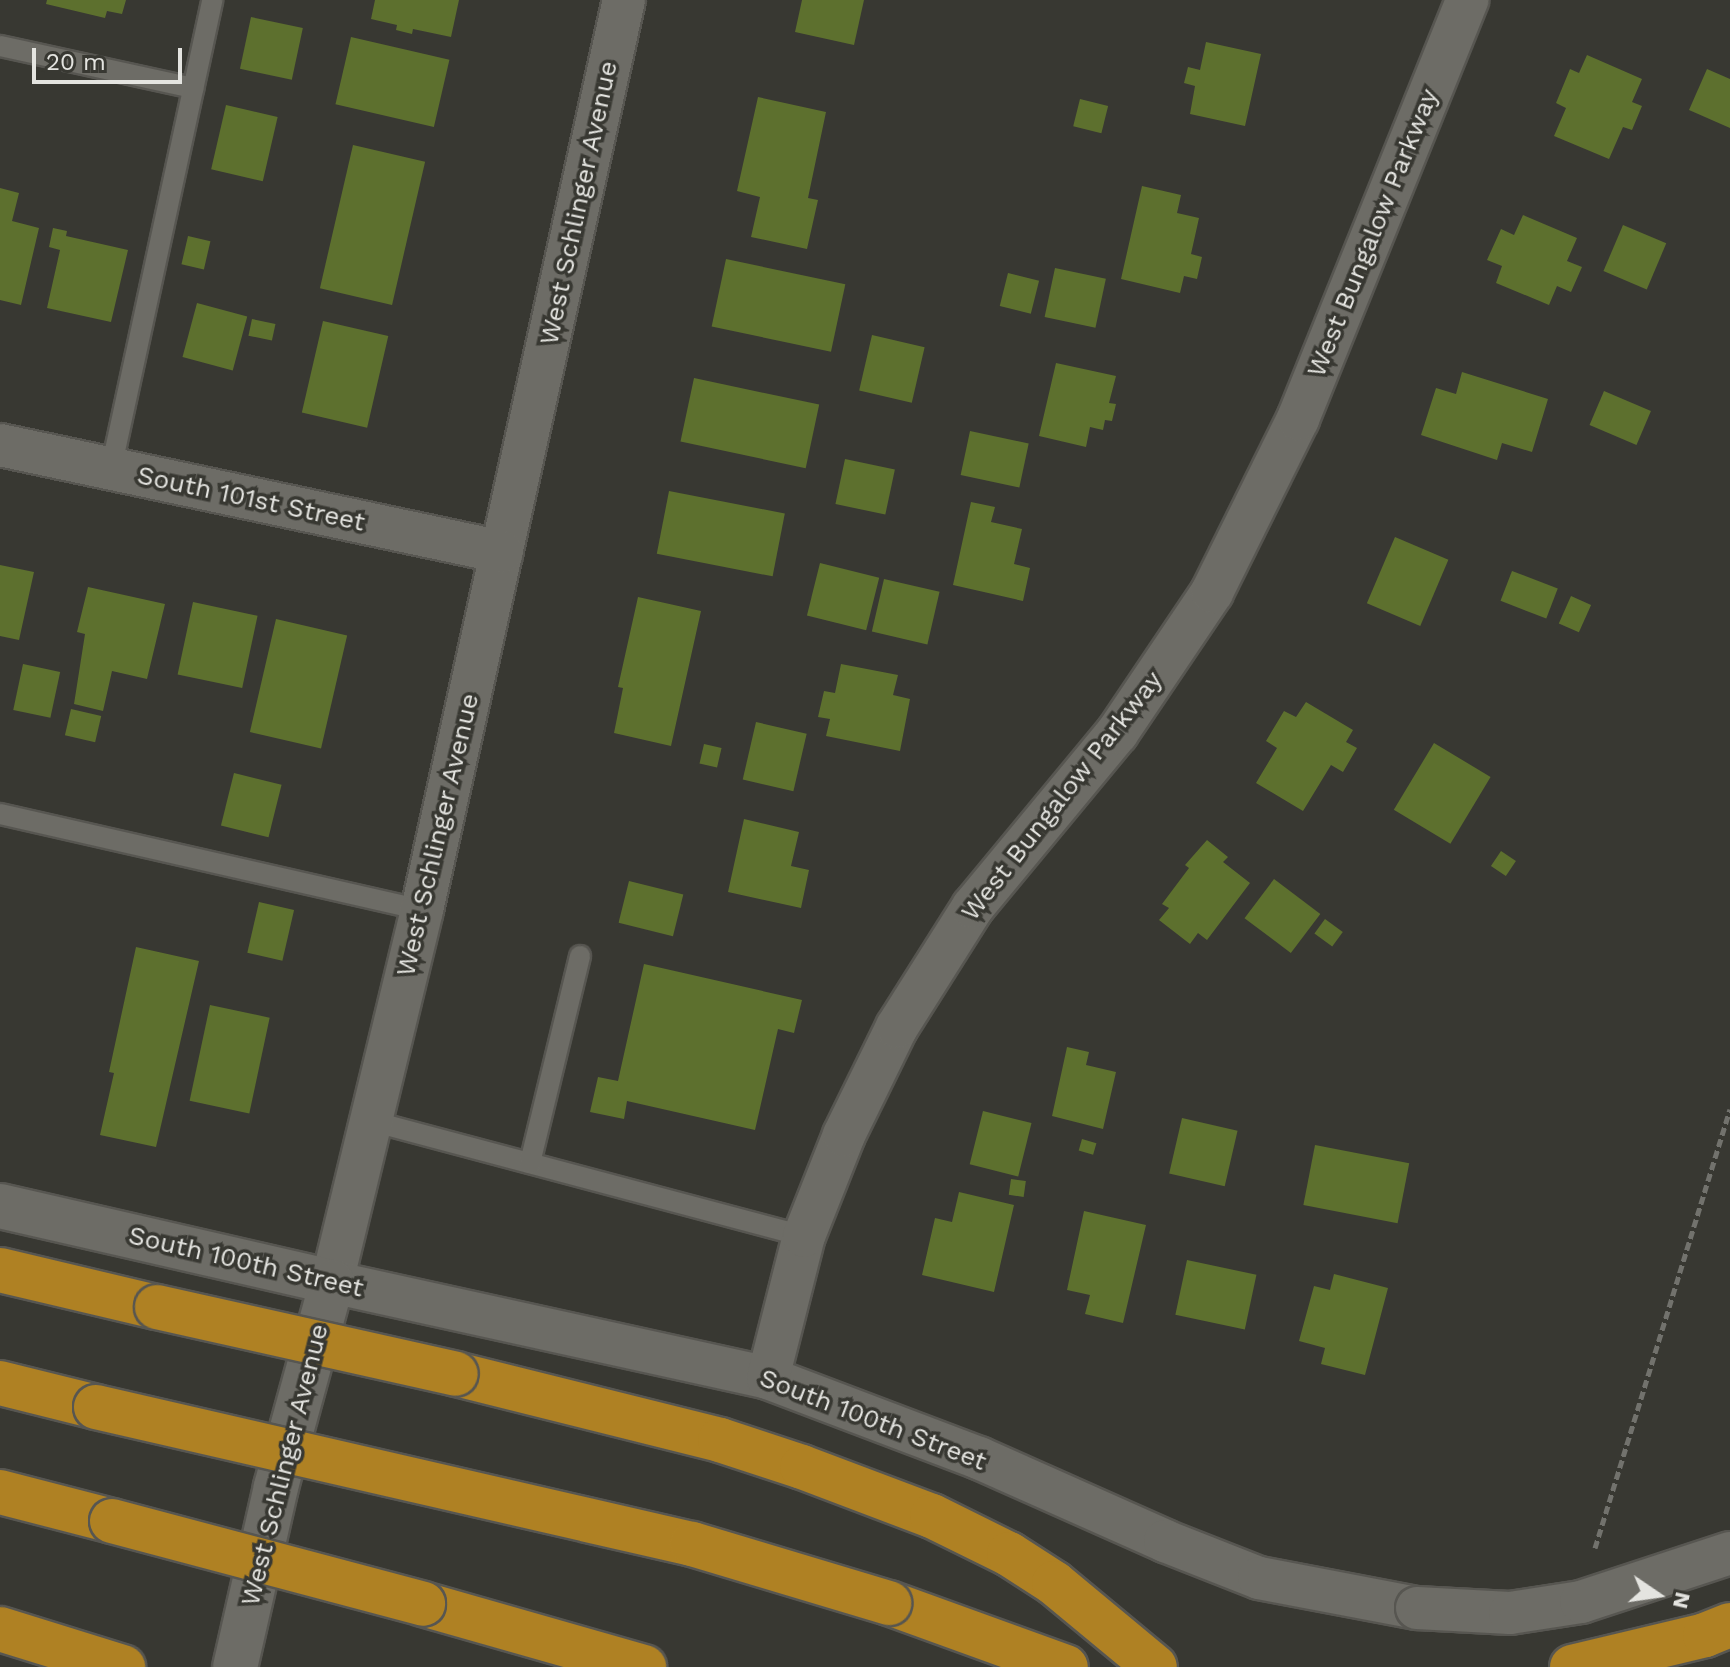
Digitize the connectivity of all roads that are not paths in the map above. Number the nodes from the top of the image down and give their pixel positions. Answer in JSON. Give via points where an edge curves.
{"nodes":[{"id":1,"x":212,"y":0,"type":"edge"},
{"id":2,"x":624,"y":0,"type":"edge"},
{"id":3,"x":1467,"y":0,"type":"edge"},
{"id":4,"x":0,"y":46,"type":"edge"},
{"id":5,"x":193,"y":88,"type":"junction"},
{"id":6,"x":0,"y":445,"type":"edge"},
{"id":7,"x":111,"y":469,"type":"junction"},
{"id":8,"x":502,"y":552,"type":"junction"},
{"id":9,"x":0,"y":814,"type":"edge"},
{"id":10,"x":422,"y":910,"type":"junction"},
{"id":11,"x":580,"y":956,"type":"dead end"},
{"id":12,"x":371,"y":1121,"type":"junction"},
{"id":13,"x":530,"y":1163,"type":"junction"},
{"id":14,"x":0,"y":1206,"type":"edge"},
{"id":15,"x":804,"y":1236,"type":"junction"},
{"id":16,"x":0,"y":1270,"type":"edge"},
{"id":17,"x":332,"y":1282,"type":"junction"},
{"id":18,"x":768,"y":1378,"type":"junction"},
{"id":19,"x":0,"y":1383,"type":"edge"},
{"id":20,"x":0,"y":1492,"type":"edge"},
{"id":21,"x":1730,"y":1553,"type":"edge"},
{"id":22,"x":1730,"y":1625,"type":"edge"},
{"id":23,"x":0,"y":1629,"type":"edge"},
{"id":24,"x":114,"y":1664,"type":"edge"},
{"id":25,"x":235,"y":1667,"type":"edge"},
{"id":26,"x":644,"y":1667,"type":"edge"},
{"id":27,"x":1066,"y":1667,"type":"edge"},
{"id":28,"x":1155,"y":1667,"type":"edge"},
{"id":29,"x":1572,"y":1667,"type":"edge"}],
"edges":[{"from":1,"to":5,"type":"lane"},
{"from":2,"to":8,"type":"street","name":"West Schlinger Avenue"},
{"from":3,"to":15,"type":"street","name":"West Bungalow Parkway","via":[[1298,419],[1212,592],[1117,733],[973,907],[905,1014],[844,1135]]},
{"from":4,"to":5,"type":"lane"},
{"from":5,"to":7,"type":"lane"},
{"from":6,"to":7,"type":"street","name":"South 101st Street"},
{"from":7,"to":8,"type":"street","name":"South 101st Street"},
{"from":8,"to":10,"type":"street","name":"West Schlinger Avenue"},
{"from":9,"to":10,"type":"lane"},
{"from":10,"to":12,"type":"street","name":"West Schlinger Avenue"},
{"from":11,"to":13,"type":"lane"},
{"from":12,"to":13,"type":"lane"},
{"from":12,"to":17,"type":"street","name":"West Schlinger Avenue"},
{"from":13,"to":15,"type":"lane"},
{"from":14,"to":17,"type":"street","name":"South 100th Street"},
{"from":15,"to":18,"type":"street","name":"West Bungalow Parkway"},
{"from":16,"to":28,"type":"highway","bridge":true,"via":[[456,1374],[720,1440],[802,1467],[932,1516],[1009,1554],[1054,1583]]},
{"from":17,"to":18,"type":"street","name":"South 100th Street"},
{"from":17,"to":25,"type":"street","name":"West Schlinger Avenue","via":[[276,1487]]},
{"from":18,"to":21,"type":"street","name":"South 100th Street","bridge":true,"via":[[979,1458],[1259,1578],[1417,1608],[1510,1613],[1581,1602]]},
{"from":19,"to":27,"type":"highway","bridge":true,"via":[[692,1544],[889,1603]]},
{"from":20,"to":26,"type":"highway","bridge":true},
{"from":22,"to":29,"type":"highway"},
{"from":23,"to":24,"type":"highway"}]}
